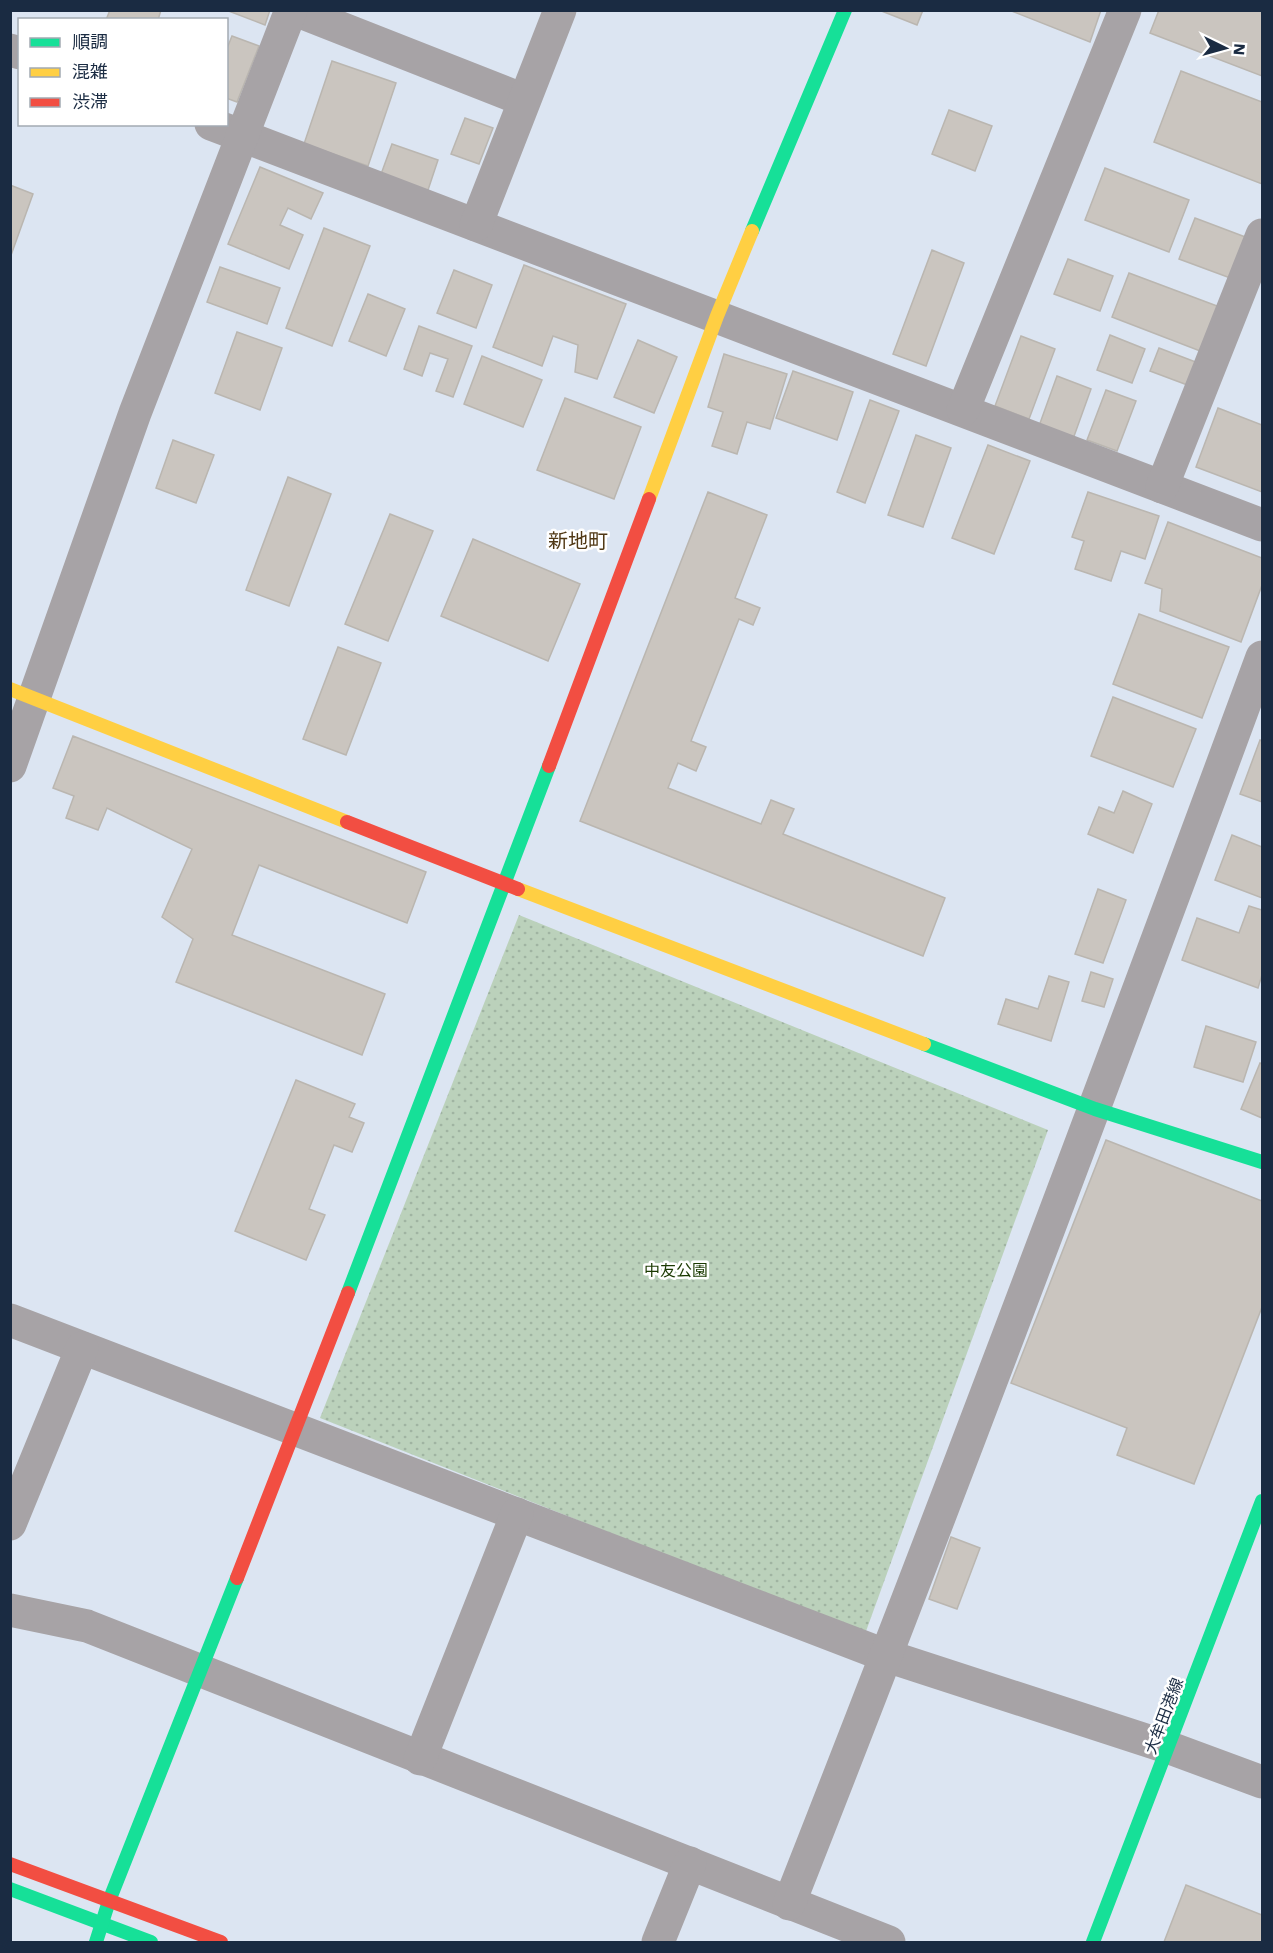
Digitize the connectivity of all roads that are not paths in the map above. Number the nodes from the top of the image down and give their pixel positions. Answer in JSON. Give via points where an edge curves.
{"nodes":[{"id":1,"x":293,"y":10,"type":"edge"},
{"id":2,"x":560,"y":10,"type":"edge"},
{"id":3,"x":845,"y":10,"type":"edge"},
{"id":4,"x":1125,"y":10,"type":"edge"},
{"id":5,"x":524,"y":100,"type":"junction"},
{"id":6,"x":216,"y":126,"type":"edge"},
{"id":7,"x":242,"y":136,"type":"junction"},
{"id":8,"x":477,"y":225,"type":"junction"},
{"id":9,"x":1263,"y":235,"type":"edge"},
{"id":10,"x":717,"y":316,"type":"junction"},
{"id":11,"x":963,"y":410,"type":"junction"},
{"id":12,"x":1162,"y":487,"type":"junction"},
{"id":13,"x":1263,"y":525,"type":"edge"},
{"id":14,"x":1263,"y":657,"type":"edge"},
{"id":15,"x":23,"y":693,"type":"edge"},
{"id":16,"x":10,"y":766,"type":"edge"},
{"id":17,"x":505,"y":884,"type":"junction"},
{"id":18,"x":1095,"y":1109,"type":"junction"},
{"id":19,"x":1263,"y":1162,"type":"edge"},
{"id":20,"x":10,"y":1320,"type":"edge"},
{"id":21,"x":82,"y":1348,"type":"junction"},
{"id":22,"x":295,"y":1430,"type":"junction"},
{"id":23,"x":1263,"y":1501,"type":"edge"},
{"id":24,"x":517,"y":1514,"type":"junction"},
{"id":25,"x":10,"y":1524,"type":"edge"},
{"id":26,"x":10,"y":1610,"type":"edge"},
{"id":27,"x":887,"y":1656,"type":"junction"},
{"id":28,"x":198,"y":1673,"type":"junction"},
{"id":29,"x":1170,"y":1748,"type":"junction"},
{"id":30,"x":420,"y":1759,"type":"junction"},
{"id":31,"x":1263,"y":1782,"type":"edge"},
{"id":32,"x":10,"y":1863,"type":"edge"},
{"id":33,"x":690,"y":1863,"type":"junction"},
{"id":34,"x":10,"y":1889,"type":"edge"},
{"id":35,"x":109,"y":1901,"type":"junction"},
{"id":36,"x":789,"y":1904,"type":"junction"},
{"id":37,"x":103,"y":1924,"type":"junction"},
{"id":38,"x":96,"y":1942,"type":"edge"},
{"id":39,"x":151,"y":1942,"type":"edge"},
{"id":40,"x":221,"y":1942,"type":"edge"},
{"id":41,"x":658,"y":1942,"type":"edge"},
{"id":42,"x":889,"y":1942,"type":"edge"},
{"id":43,"x":1093,"y":1942,"type":"edge"}],
"edges":[{"from":1,"to":5,"type":"street"},
{"from":1,"to":7,"type":"street"},
{"from":2,"to":5,"type":"street"},
{"from":3,"to":10,"type":"street"},
{"from":4,"to":11,"type":"street"},
{"from":5,"to":8,"type":"street"},
{"from":6,"to":7,"type":"street"},
{"from":7,"to":8,"type":"street"},
{"from":7,"to":15,"type":"street"},
{"from":8,"to":10,"type":"street"},
{"from":9,"to":12,"type":"street"},
{"from":10,"to":11,"type":"street"},
{"from":10,"to":17,"type":"street"},
{"from":11,"to":12,"type":"street"},
{"from":12,"to":13,"type":"street"},
{"from":14,"to":18,"type":"street"},
{"from":15,"to":16,"type":"street"},
{"from":15,"to":17,"type":"street"},
{"from":17,"to":18,"type":"street"},
{"from":17,"to":22,"type":"street"},
{"from":18,"to":19,"type":"street"},
{"from":18,"to":27,"type":"street"},
{"from":20,"to":21,"type":"street"},
{"from":21,"to":22,"type":"street"},
{"from":21,"to":25,"type":"street"},
{"from":22,"to":24,"type":"street"},
{"from":22,"to":28,"type":"street"},
{"from":23,"to":29,"type":"street","name":"大牟田港線"},
{"from":24,"to":27,"type":"street"},
{"from":24,"to":30,"type":"street"},
{"from":26,"to":28,"type":"street","via":[[87,1626]]},
{"from":27,"to":29,"type":"street"},
{"from":27,"to":36,"type":"street"},
{"from":28,"to":30,"type":"street"},
{"from":28,"to":35,"type":"street"},
{"from":29,"to":31,"type":"street"},
{"from":29,"to":43,"type":"street","name":"大牟田港線"},
{"from":30,"to":33,"type":"street"},
{"from":32,"to":35,"type":"street"},
{"from":33,"to":36,"type":"street"},
{"from":33,"to":41,"type":"street"},
{"from":34,"to":37,"type":"street"},
{"from":35,"to":37,"type":"street"},
{"from":35,"to":40,"type":"street"},
{"from":36,"to":42,"type":"street"},
{"from":37,"to":38,"type":"street"},
{"from":37,"to":39,"type":"street"}]}
